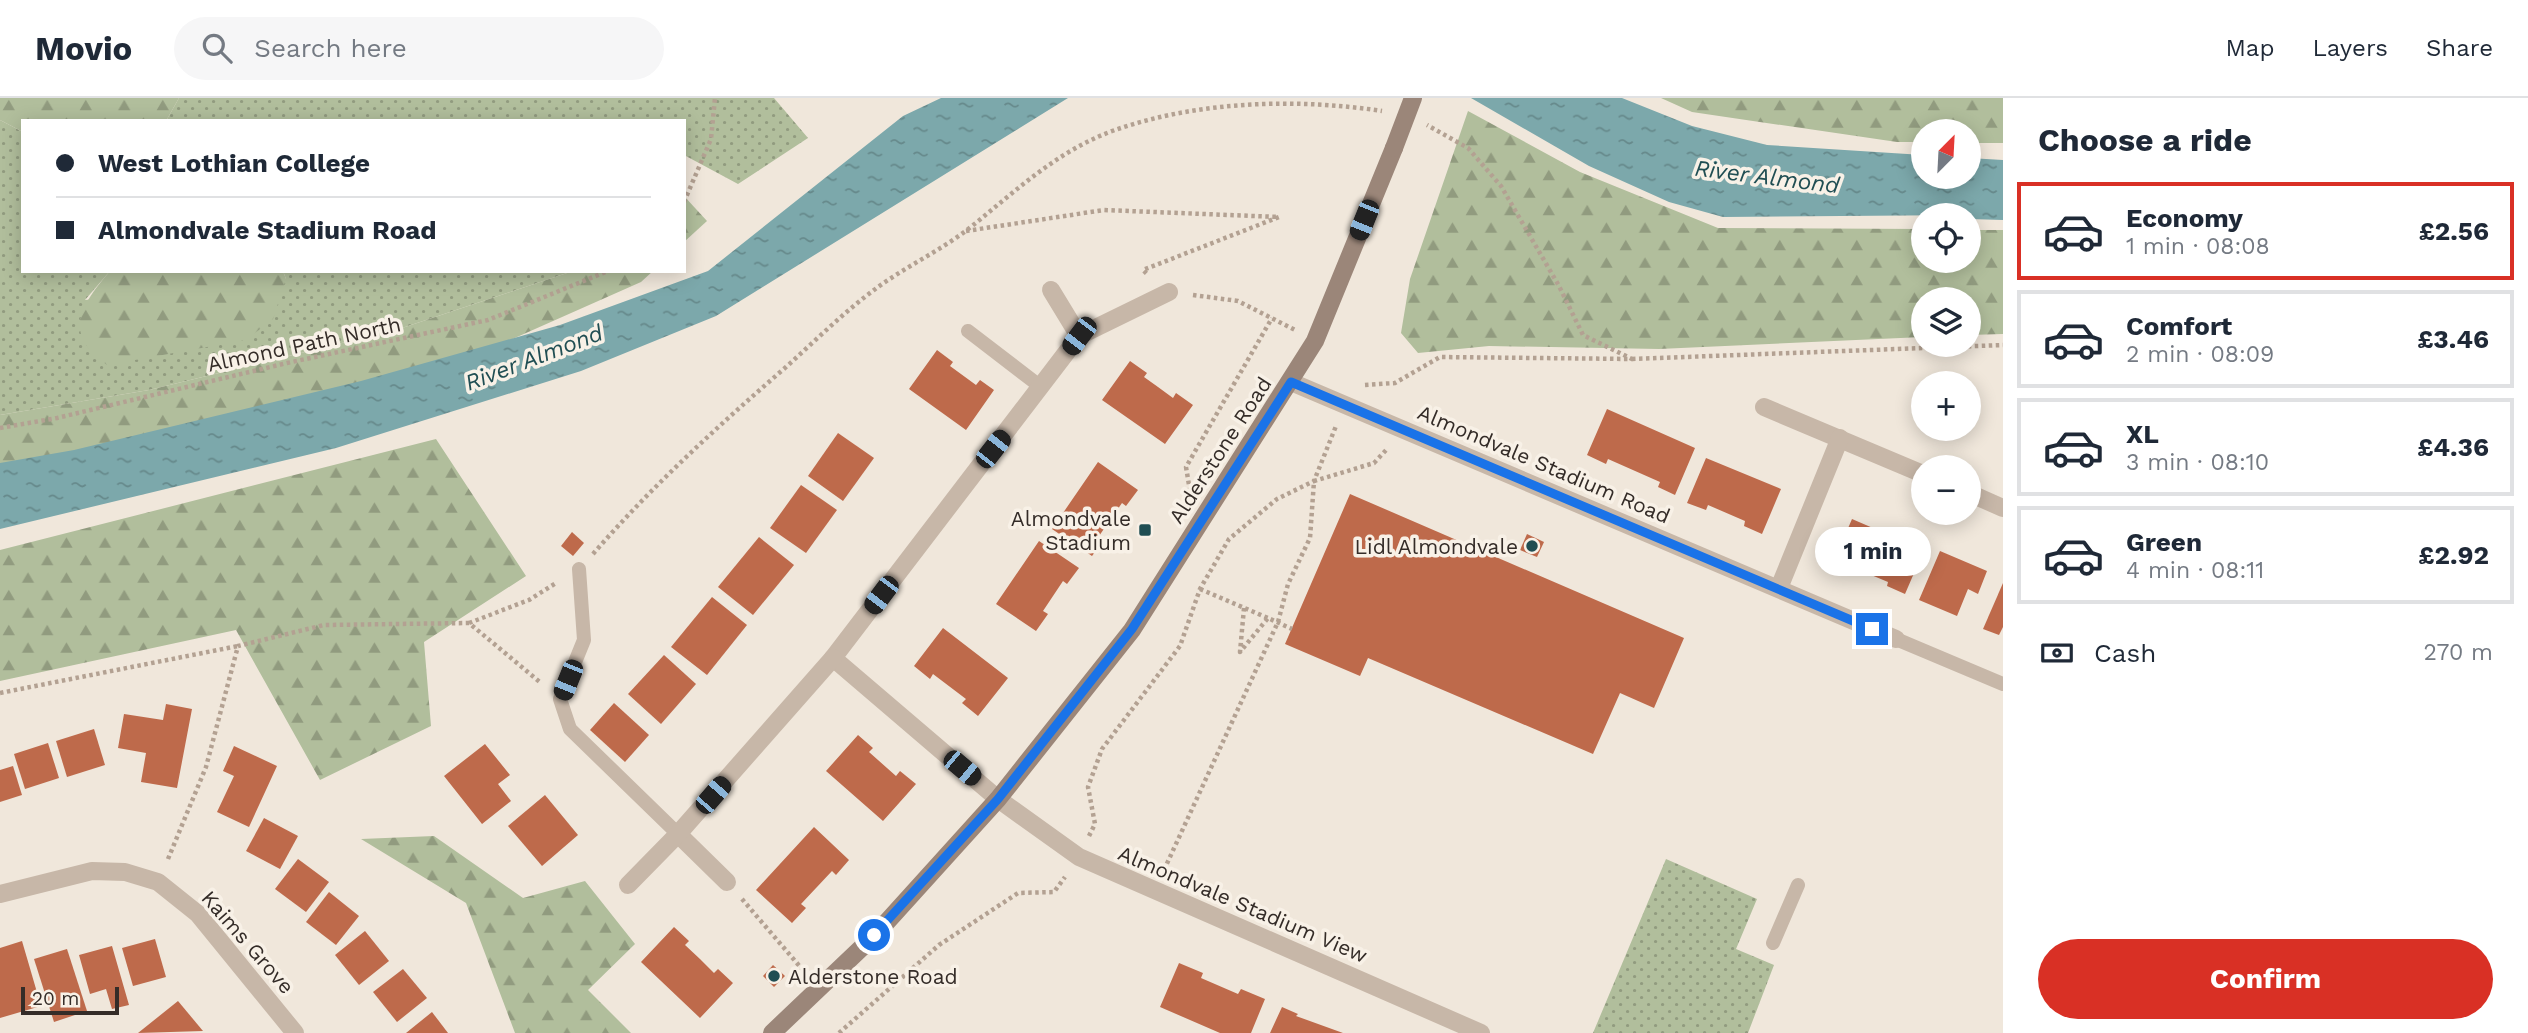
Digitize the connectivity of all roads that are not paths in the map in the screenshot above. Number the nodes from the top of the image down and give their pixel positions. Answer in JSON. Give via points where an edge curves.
{"nodes":[{"id":1,"x":1413,"y":98,"type":"edge"},
{"id":2,"x":1051,"y":290,"type":"dead end"},
{"id":3,"x":1169,"y":292,"type":"road end"},
{"id":4,"x":968,"y":331,"type":"dead end"},
{"id":5,"x":1079,"y":336,"type":"junction"},
{"id":6,"x":1291,"y":382,"type":"junction"},
{"id":7,"x":1041,"y":387,"type":"junction"},
{"id":8,"x":1764,"y":407,"type":"dead end"},
{"id":9,"x":1840,"y":438,"type":"junction"},
{"id":10,"x":1911,"y":469,"type":"edge"},
{"id":11,"x":1981,"y":498,"type":"edge"},
{"id":12,"x":2003,"y":508,"type":"edge"},
{"id":13,"x":579,"y":569,"type":"road end"},
{"id":14,"x":1779,"y":588,"type":"junction"},
{"id":15,"x":1896,"y":639,"type":"joint"},
{"id":16,"x":833,"y":658,"type":"junction"},
{"id":17,"x":2003,"y":684,"type":"edge"},
{"id":18,"x":998,"y":799,"type":"junction"},
{"id":19,"x":678,"y":834,"type":"junction"},
{"id":20,"x":727,"y":882,"type":"road end"},
{"id":21,"x":628,"y":885,"type":"dead end"},
{"id":22,"x":1798,"y":885,"type":"dead end"},
{"id":23,"x":0,"y":894,"type":"edge"},
{"id":24,"x":1773,"y":943,"type":"dead end"},
{"id":25,"x":295,"y":1033,"type":"edge"},
{"id":26,"x":772,"y":1033,"type":"edge"},
{"id":27,"x":1481,"y":1033,"type":"edge"}],
"edges":[{"from":1,"to":6,"type":"street","name":"Alderstone Road","bridge":true,"via":[[1315,341]]},
{"from":2,"to":5,"type":"street"},
{"from":3,"to":5,"type":"street"},
{"from":4,"to":7,"type":"lane"},
{"from":5,"to":7,"type":"street"},
{"from":6,"to":14,"type":"street","name":"Almondvale Stadium Road"},
{"from":6,"to":18,"type":"street","name":"Alderstone Road","via":[[1132,629]]},
{"from":7,"to":16,"type":"street"},
{"from":8,"to":9,"type":"street"},
{"from":9,"to":10,"type":"street"},
{"from":9,"to":14,"type":"street"},
{"from":11,"to":12,"type":"street"},
{"from":13,"to":19,"type":"lane","via":[[584,640],[560,699],[570,729]]},
{"from":14,"to":15,"type":"street","name":"Almondvale Stadium Road"},
{"from":15,"to":17,"type":"lane","name":"Almondvale Stadium Road"},
{"from":16,"to":18,"type":"street","name":"Almondvale Stadium View"},
{"from":16,"to":19,"type":"street"},
{"from":18,"to":26,"type":"street","name":"Alderstone Road","via":[[874,935]]},
{"from":18,"to":27,"type":"street","name":"Almondvale Stadium View","via":[[1079,857]]},
{"from":19,"to":20,"type":"street"},
{"from":19,"to":21,"type":"street"},
{"from":22,"to":24,"type":"lane"},
{"from":23,"to":25,"type":"street","name":"Kaims Grove","via":[[92,871],[125,872],[158,882],[198,914]]}]}
